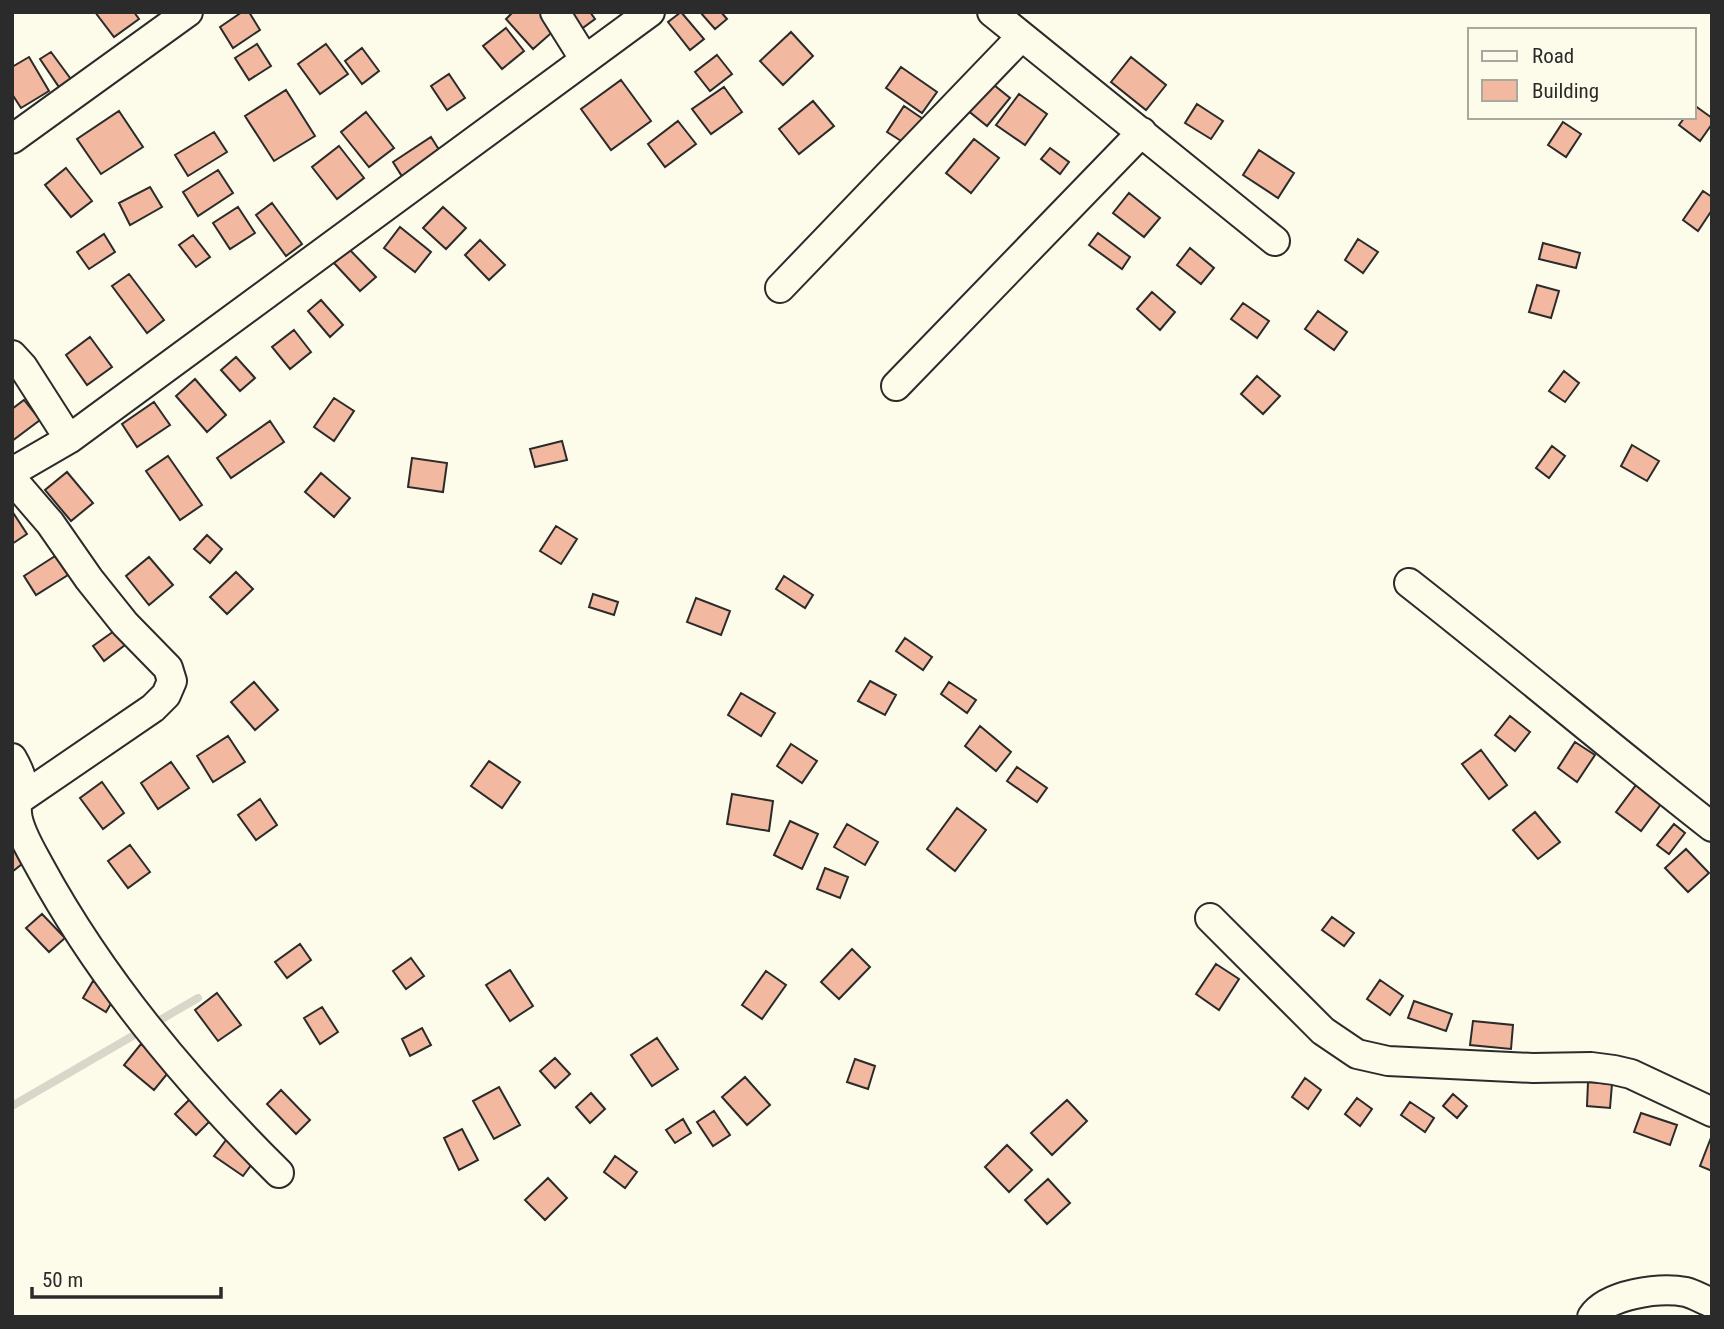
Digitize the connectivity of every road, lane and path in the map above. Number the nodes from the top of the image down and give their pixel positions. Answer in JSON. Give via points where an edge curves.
{"nodes":[{"id":1,"x":188,"y":12,"type":"edge"},
{"id":2,"x":555,"y":12,"type":"edge"},
{"id":3,"x":650,"y":12,"type":"edge"},
{"id":4,"x":992,"y":12,"type":"edge"},
{"id":5,"x":1021,"y":37,"type":"junction"},
{"id":6,"x":585,"y":60,"type":"junction"},
{"id":7,"x":1142,"y":132,"type":"junction"},
{"id":8,"x":12,"y":139,"type":"edge"},
{"id":9,"x":1275,"y":241,"type":"dead end"},
{"id":10,"x":780,"y":288,"type":"dead end"},
{"id":11,"x":12,"y":355,"type":"edge"},
{"id":12,"x":896,"y":386,"type":"dead end"},
{"id":13,"x":69,"y":439,"type":"junction"},
{"id":14,"x":12,"y":472,"type":"edge"},
{"id":15,"x":12,"y":479,"type":"edge"},
{"id":16,"x":1409,"y":583,"type":"dead end"},
{"id":17,"x":12,"y":758,"type":"edge"},
{"id":18,"x":17,"y":801,"type":"junction"},
{"id":19,"x":1712,"y":827,"type":"edge"},
{"id":20,"x":1210,"y":918,"type":"dead end"},
{"id":21,"x":1712,"y":1112,"type":"edge"},
{"id":22,"x":279,"y":1172,"type":"dead end"},
{"id":23,"x":1712,"y":1303,"type":"edge"},
{"id":24,"x":1592,"y":1317,"type":"edge"}],
"edges":[{"from":1,"to":8,"type":"street"},
{"from":2,"to":6,"type":"street"},
{"from":3,"to":6,"type":"street"},
{"from":4,"to":5,"type":"street"},
{"from":5,"to":7,"type":"street"},
{"from":5,"to":10,"type":"street"},
{"from":6,"to":13,"type":"street"},
{"from":7,"to":9,"type":"street"},
{"from":7,"to":12,"type":"street"},
{"from":11,"to":13,"type":"street"},
{"from":13,"to":14,"type":"street"},
{"from":15,"to":18,"type":"street","via":[[125,624],[169,668],[172,681],[153,708]]},
{"from":16,"to":19,"type":"street"},
{"from":17,"to":18,"type":"street","via":[[22,775]]},
{"from":18,"to":22,"type":"street","via":[[17,817],[40,867],[113,979],[159,1042]]},
{"from":20,"to":21,"type":"street","via":[[1323,1031],[1357,1054],[1388,1061],[1614,1070]]},
{"from":23,"to":24,"type":"street","via":[[1686,1293],[1660,1292],[1622,1297],[1598,1308]]}]}
